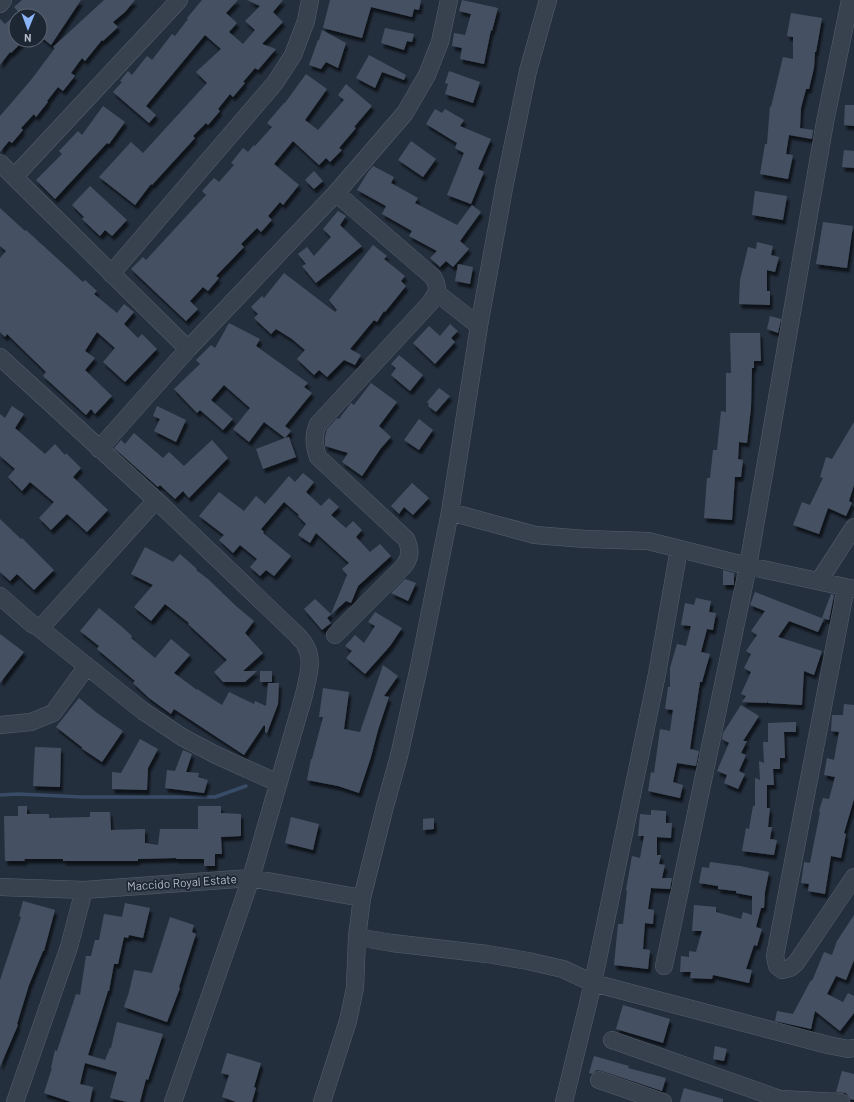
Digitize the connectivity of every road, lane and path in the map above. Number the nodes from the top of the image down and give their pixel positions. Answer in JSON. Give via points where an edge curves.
{"nodes":[{"id":1,"x":3,"y":0,"type":"edge"},
{"id":2,"x":179,"y":0,"type":"edge"},
{"id":3,"x":310,"y":0,"type":"edge"},
{"id":4,"x":449,"y":0,"type":"edge"},
{"id":5,"x":548,"y":0,"type":"edge"},
{"id":6,"x":850,"y":0,"type":"edge"},
{"id":7,"x":0,"y":4,"type":"edge"},
{"id":8,"x":0,"y":163,"type":"edge"},
{"id":9,"x":15,"y":176,"type":"junction"},
{"id":10,"x":336,"y":193,"type":"junction"},
{"id":11,"x":111,"y":274,"type":"junction"},
{"id":12,"x":437,"y":293,"type":"junction"},
{"id":13,"x":479,"y":326,"type":"junction"},
{"id":14,"x":188,"y":349,"type":"junction"},
{"id":15,"x":0,"y":356,"type":"edge"},
{"id":16,"x":99,"y":449,"type":"junction"},
{"id":17,"x":156,"y":500,"type":"junction"},
{"id":18,"x":450,"y":512,"type":"junction"},
{"id":19,"x":854,"y":527,"type":"edge"},
{"id":20,"x":678,"y":548,"type":"junction"},
{"id":21,"x":748,"y":566,"type":"junction"},
{"id":22,"x":820,"y":581,"type":"junction"},
{"id":23,"x":850,"y":588,"type":"edge"},
{"id":24,"x":0,"y":596,"type":"edge"},
{"id":25,"x":38,"y":627,"type":"junction"},
{"id":26,"x":335,"y":635,"type":"dead end"},
{"id":27,"x":87,"y":666,"type":"junction"},
{"id":28,"x":0,"y":725,"type":"edge"},
{"id":29,"x":278,"y":783,"type":"junction"},
{"id":30,"x":854,"y":877,"type":"edge"},
{"id":31,"x":251,"y":878,"type":"junction"},
{"id":32,"x":0,"y":887,"type":"edge"},
{"id":33,"x":84,"y":890,"type":"junction"},
{"id":34,"x":362,"y":898,"type":"junction"},
{"id":35,"x":356,"y":937,"type":"junction"},
{"id":36,"x":664,"y":966,"type":"dead end"},
{"id":37,"x":593,"y":983,"type":"junction"},
{"id":38,"x":612,"y":1040,"type":"dead end"},
{"id":39,"x":852,"y":1049,"type":"edge"},
{"id":40,"x":599,"y":1080,"type":"dead end"},
{"id":41,"x":779,"y":1101,"type":"edge"},
{"id":42,"x":15,"y":1102,"type":"edge"},
{"id":43,"x":173,"y":1102,"type":"edge"},
{"id":44,"x":322,"y":1102,"type":"edge"},
{"id":45,"x":564,"y":1102,"type":"edge"},
{"id":46,"x":663,"y":1102,"type":"edge"},
{"id":47,"x":841,"y":1102,"type":"edge"}],
"edges":[{"from":1,"to":7,"type":"street"},
{"from":2,"to":9,"type":"street"},
{"from":3,"to":11,"type":"street","via":[[306,21],[293,55],[275,83]]},
{"from":4,"to":10,"type":"street","via":[[440,42],[405,113]]},
{"from":5,"to":13,"type":"street","via":[[528,71]]},
{"from":6,"to":21,"type":"street","via":[[824,130]]},
{"from":8,"to":9,"type":"street"},
{"from":9,"to":11,"type":"street"},
{"from":10,"to":12,"type":"street","via":[[433,277],[437,284]]},
{"from":10,"to":14,"type":"street"},
{"from":11,"to":14,"type":"street"},
{"from":12,"to":13,"type":"street"},
{"from":12,"to":26,"type":"street","via":[[318,424],[314,434],[314,446],[318,457],[406,539],[409,552],[409,560],[403,567]]},
{"from":13,"to":18,"type":"street"},
{"from":14,"to":16,"type":"street"},
{"from":15,"to":16,"type":"street"},
{"from":16,"to":17,"type":"street"},
{"from":17,"to":25,"type":"street","via":[[46,623]]},
{"from":17,"to":29,"type":"street","via":[[306,646],[309,671]]},
{"from":18,"to":20,"type":"street","via":[[535,535],[648,541]]},
{"from":18,"to":34,"type":"street","via":[[399,756]]},
{"from":19,"to":22,"type":"street"},
{"from":20,"to":21,"type":"street"},
{"from":20,"to":37,"type":"street","via":[[657,674]]},
{"from":21,"to":22,"type":"street"},
{"from":21,"to":36,"type":"street"},
{"from":22,"to":23,"type":"street"},
{"from":23,"to":30,"type":"street","via":[[775,956],[777,966],[782,970],[796,963]]},
{"from":24,"to":25,"type":"street"},
{"from":25,"to":27,"type":"street"},
{"from":27,"to":28,"type":"street","via":[[53,713],[31,722]]},
{"from":27,"to":29,"type":"street","via":[[143,711],[182,737]]},
{"from":29,"to":31,"type":"street"},
{"from":31,"to":33,"type":"street","name":"Maccido Royal Estate"},
{"from":31,"to":34,"type":"street","name":"Maccido Royal Estate"},
{"from":31,"to":43,"type":"street"},
{"from":32,"to":33,"type":"street","name":"Maccido Royal Estate"},
{"from":33,"to":42,"type":"street","via":[[69,947]]},
{"from":34,"to":35,"type":"street"},
{"from":35,"to":37,"type":"street","via":[[528,961],[563,969]]},
{"from":35,"to":44,"type":"street","via":[[355,988],[348,1021]]},
{"from":37,"to":39,"type":"street","via":[[828,1045]]},
{"from":37,"to":45,"type":"street"},
{"from":38,"to":41,"type":"street"},
{"from":40,"to":46,"type":"street"},
{"from":41,"to":47,"type":"street"}]}
